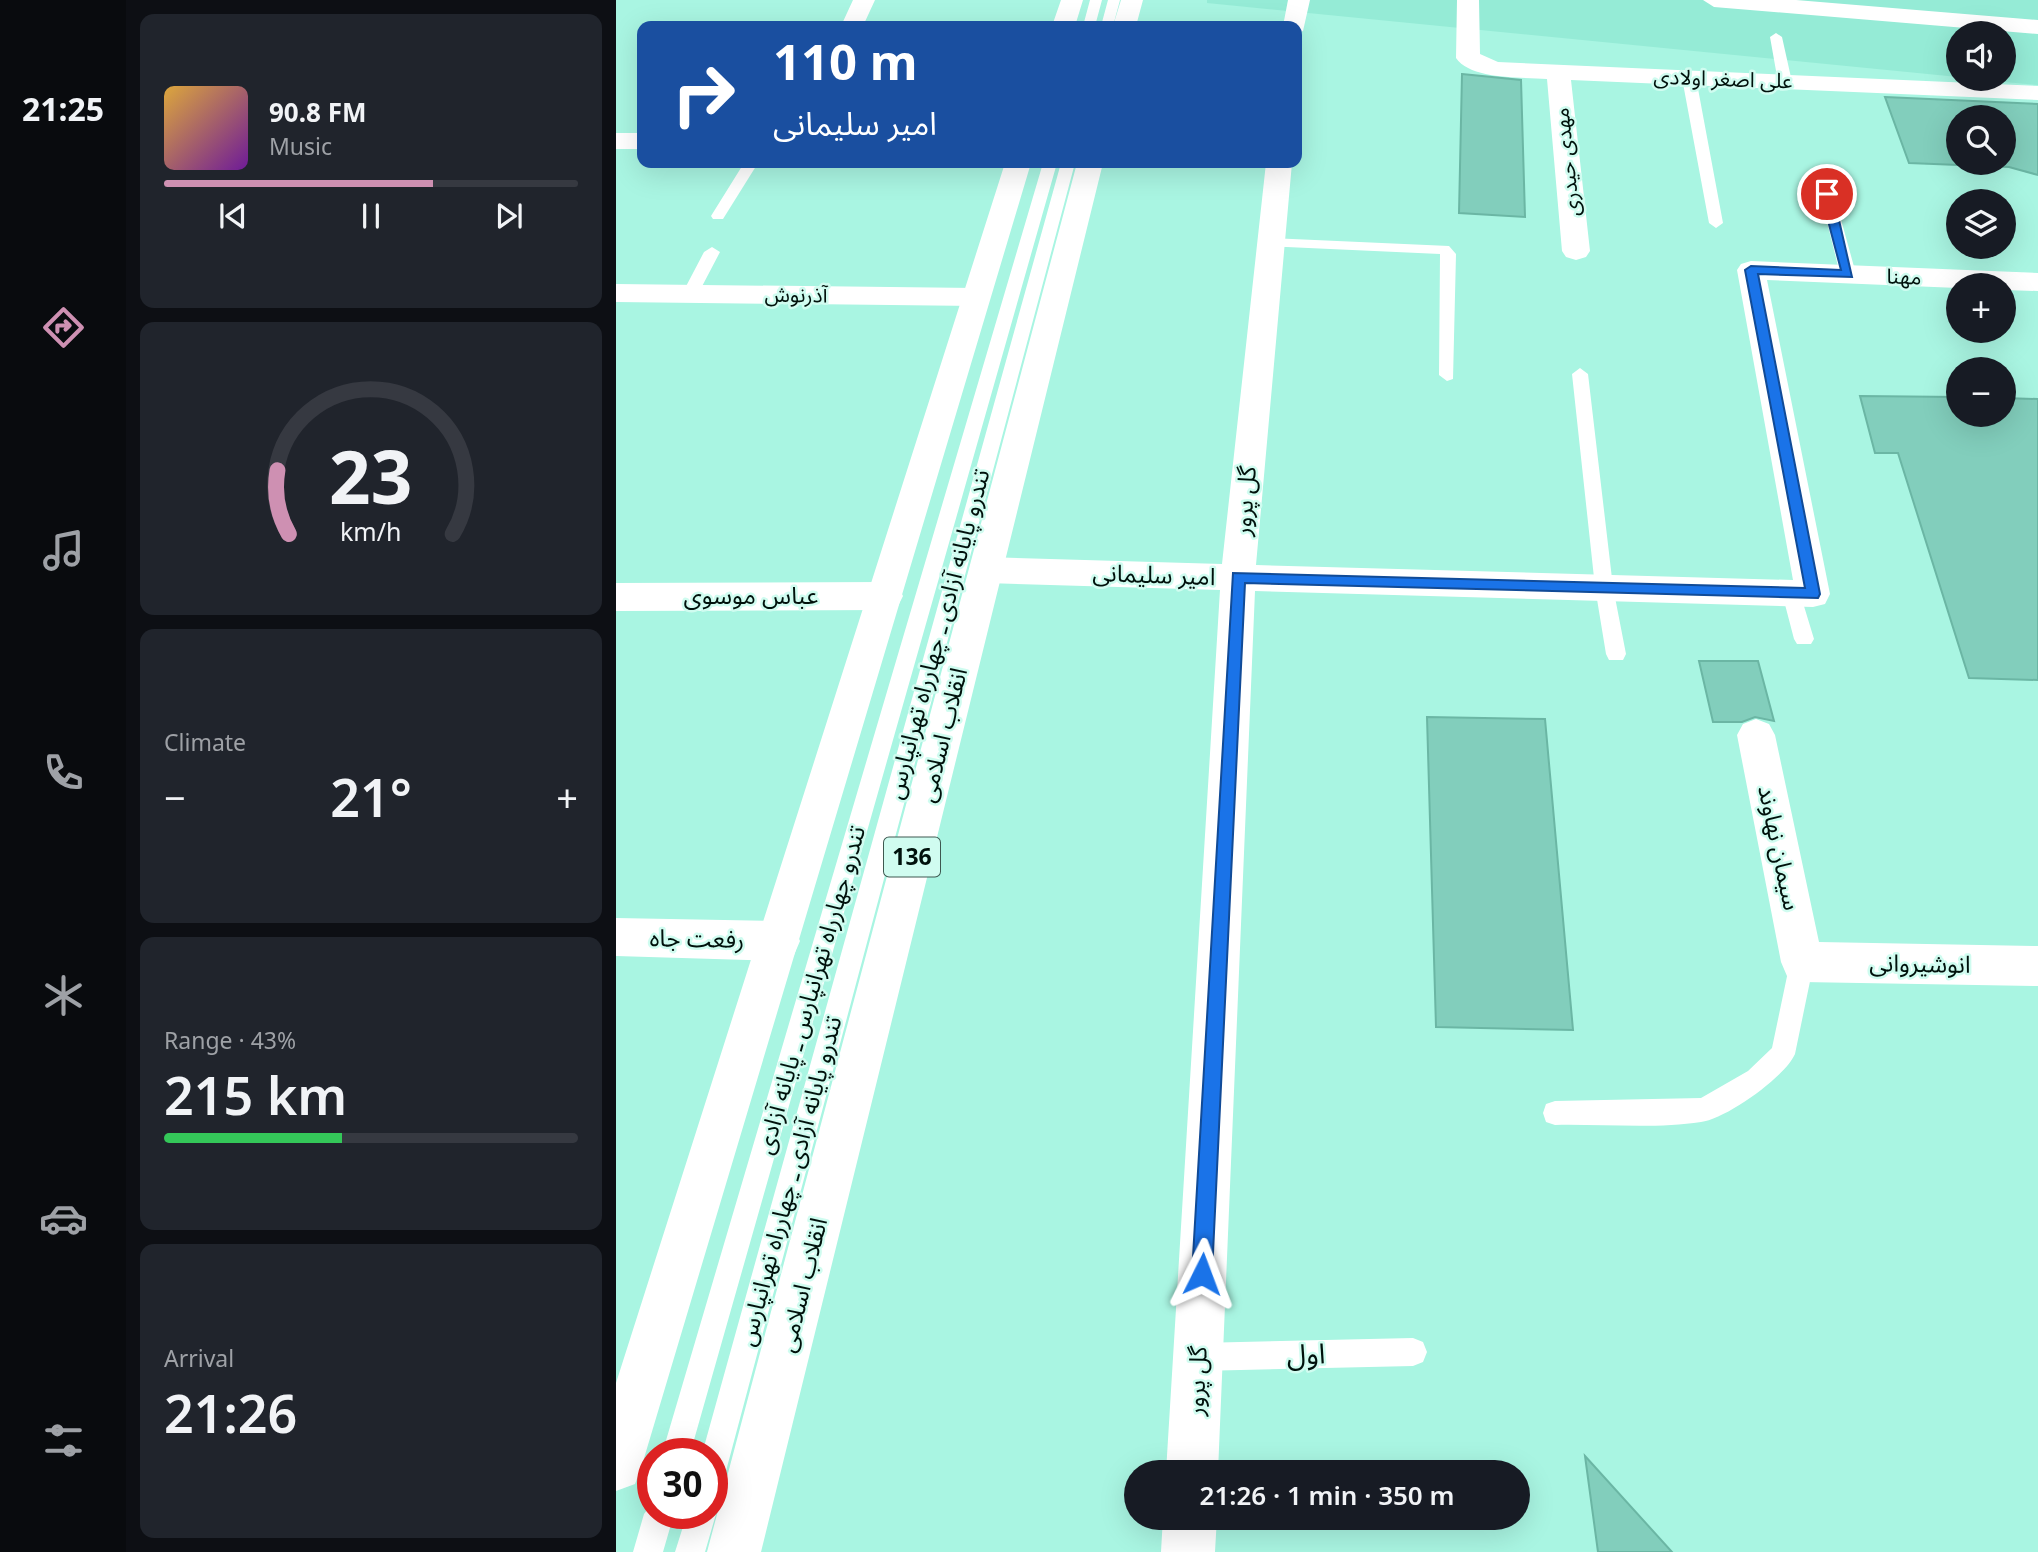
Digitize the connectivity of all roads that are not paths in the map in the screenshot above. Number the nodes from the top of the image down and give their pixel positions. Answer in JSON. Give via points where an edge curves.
{"nodes":[{"id":1,"x":864,"y":0,"type":"edge"},
{"id":2,"x":1072,"y":0,"type":"edge"},
{"id":3,"x":1096,"y":0,"type":"edge"},
{"id":4,"x":1114,"y":0,"type":"edge"},
{"id":5,"x":1132,"y":0,"type":"edge"},
{"id":6,"x":1299,"y":0,"type":"edge"},
{"id":7,"x":1468,"y":0,"type":"edge"},
{"id":8,"x":1714,"y":0,"type":"edge"},
{"id":9,"x":854,"y":21,"type":"edge"},
{"id":10,"x":1066,"y":21,"type":"edge"},
{"id":11,"x":1090,"y":21,"type":"edge"},
{"id":12,"x":1108,"y":21,"type":"edge"},
{"id":13,"x":1126,"y":21,"type":"edge"},
{"id":14,"x":1297,"y":21,"type":"edge"},
{"id":15,"x":2038,"y":27,"type":"edge"},
{"id":16,"x":1776,"y":37,"type":"dead end"},
{"id":17,"x":1558,"y":72,"type":"junction"},
{"id":18,"x":1689,"y":78,"type":"junction"},
{"id":19,"x":1785,"y":82,"type":"junction"},
{"id":20,"x":2038,"y":93,"type":"edge"},
{"id":21,"x":616,"y":141,"type":"edge"},
{"id":22,"x":637,"y":141,"type":"edge"},
{"id":23,"x":748,"y":168,"type":"edge"},
{"id":24,"x":1016,"y":168,"type":"edge"},
{"id":25,"x":1049,"y":168,"type":"edge"},
{"id":26,"x":1067,"y":168,"type":"edge"},
{"id":27,"x":1089,"y":168,"type":"edge"},
{"id":28,"x":1278,"y":168,"type":"edge"},
{"id":29,"x":1827,"y":194,"type":"dead end"},
{"id":30,"x":718,"y":216,"type":"dead end"},
{"id":31,"x":1716,"y":223,"type":"dead end"},
{"id":32,"x":1269,"y":243,"type":"junction"},
{"id":33,"x":1576,"y":251,"type":"dead end"},
{"id":34,"x":712,"y":252,"type":"dead end"},
{"id":35,"x":1848,"y":274,"type":"junction"},
{"id":36,"x":2038,"y":282,"type":"edge"},
{"id":37,"x":616,"y":293,"type":"edge"},
{"id":38,"x":691,"y":294,"type":"junction"},
{"id":39,"x":976,"y":297,"type":"junction"},
{"id":40,"x":1580,"y":374,"type":"dead end"},
{"id":41,"x":1447,"y":375,"type":"dead end"},
{"id":42,"x":986,"y":570,"type":"junction"},
{"id":43,"x":1238,"y":577,"type":"junction"},
{"id":44,"x":1604,"y":587,"type":"junction"},
{"id":45,"x":1791,"y":593,"type":"junction"},
{"id":46,"x":886,"y":596,"type":"junction"},
{"id":47,"x":616,"y":597,"type":"edge"},
{"id":48,"x":1804,"y":639,"type":"dead end"},
{"id":49,"x":1616,"y":654,"type":"dead end"},
{"id":50,"x":1756,"y":735,"type":"dead end"},
{"id":51,"x":616,"y":937,"type":"edge"},
{"id":52,"x":779,"y":941,"type":"junction"},
{"id":53,"x":1802,"y":962,"type":"junction"},
{"id":54,"x":2038,"y":966,"type":"edge"},
{"id":55,"x":1555,"y":1113,"type":"dead end"},
{"id":56,"x":1413,"y":1352,"type":"dead end"},
{"id":57,"x":1198,"y":1357,"type":"junction"},
{"id":58,"x":631,"y":1373,"type":"edge"},
{"id":59,"x":681,"y":1438,"type":"edge"},
{"id":60,"x":721,"y":1438,"type":"edge"},
{"id":61,"x":1193,"y":1460,"type":"edge"},
{"id":62,"x":616,"y":1465,"type":"edge"},
{"id":63,"x":655,"y":1529,"type":"edge"},
{"id":64,"x":697,"y":1529,"type":"edge"},
{"id":65,"x":1189,"y":1530,"type":"edge"},
{"id":66,"x":648,"y":1552,"type":"edge"},
{"id":67,"x":691,"y":1552,"type":"edge"},
{"id":68,"x":734,"y":1552,"type":"edge"},
{"id":69,"x":1188,"y":1552,"type":"edge"}],
"edges":[{"from":1,"to":9,"type":"street"},
{"from":2,"to":10,"type":"street"},
{"from":3,"to":11,"type":"lane"},
{"from":4,"to":12,"type":"lane"},
{"from":5,"to":13,"type":"street"},
{"from":6,"to":14,"type":"street"},
{"from":7,"to":17,"type":"street","name":"علی اصغر اولادی","via":[[1468,58],[1475,64]]},
{"from":8,"to":15,"type":"street"},
{"from":16,"to":19,"type":"lane"},
{"from":17,"to":18,"type":"street","name":"علی اصغر اولادی"},
{"from":17,"to":33,"type":"street","name":"مهدی حیدری"},
{"from":18,"to":19,"type":"street","name":"علی اصغر اولادی"},
{"from":18,"to":31,"type":"lane"},
{"from":19,"to":20,"type":"street","name":"علی اصغر اولادی"},
{"from":21,"to":22,"type":"street"},
{"from":23,"to":30,"type":"lane"},
{"from":24,"to":39,"type":"street"},
{"from":25,"to":59,"type":"lane","name":"تندرو چهارراه تهرانپارس ـ پایانه آزادی"},
{"from":26,"to":60,"type":"lane","name":"تندرو پایانه آزادی ـ چهارراه تهرانپارس"},
{"from":27,"to":42,"type":"street","name":"انقلاب اسلامی","number":"136"},
{"from":28,"to":32,"type":"street","name":"گل پرور"},
{"from":29,"to":35,"type":"lane"},
{"from":32,"to":41,"type":"lane","via":[[1444,249],[1448,254]]},
{"from":32,"to":43,"type":"street","name":"گل پرور"},
{"from":34,"to":38,"type":"lane"},
{"from":35,"to":36,"type":"street","name":"مهنا"},
{"from":35,"to":45,"type":"street","name":"مهنا","via":[[1751,270],[1813,594]]},
{"from":37,"to":38,"type":"street","name":"آذرنوش"},
{"from":38,"to":39,"type":"street","name":"آذرنوش"},
{"from":39,"to":46,"type":"street"},
{"from":40,"to":44,"type":"lane"},
{"from":42,"to":43,"type":"street","name":"امیر سلیمانی"},
{"from":42,"to":68,"type":"street","name":"انقلاب اسلامی","number":"136"},
{"from":43,"to":44,"type":"street","name":"امیر سلیمانی"},
{"from":43,"to":57,"type":"street","name":"گل پرور"},
{"from":44,"to":45,"type":"street","name":"امیر سلیمانی"},
{"from":44,"to":49,"type":"lane"},
{"from":45,"to":48,"type":"lane"},
{"from":46,"to":47,"type":"street","name":"عباس موسوی"},
{"from":46,"to":52,"type":"street"},
{"from":50,"to":53,"type":"street","name":"سیمان نهاوند"},
{"from":51,"to":52,"type":"street","name":"رفعت جاه"},
{"from":52,"to":58,"type":"street"},
{"from":53,"to":54,"type":"street","name":"انوشیروانی"},
{"from":53,"to":55,"type":"lane","via":[[1783,1054],[1757,1080],[1703,1110]]},
{"from":56,"to":57,"type":"lane","name":"اول"},
{"from":57,"to":61,"type":"street","name":"گل پرور"},
{"from":58,"to":62,"type":"street"},
{"from":63,"to":66,"type":"lane"},
{"from":64,"to":67,"type":"lane"},
{"from":65,"to":69,"type":"street"}]}
